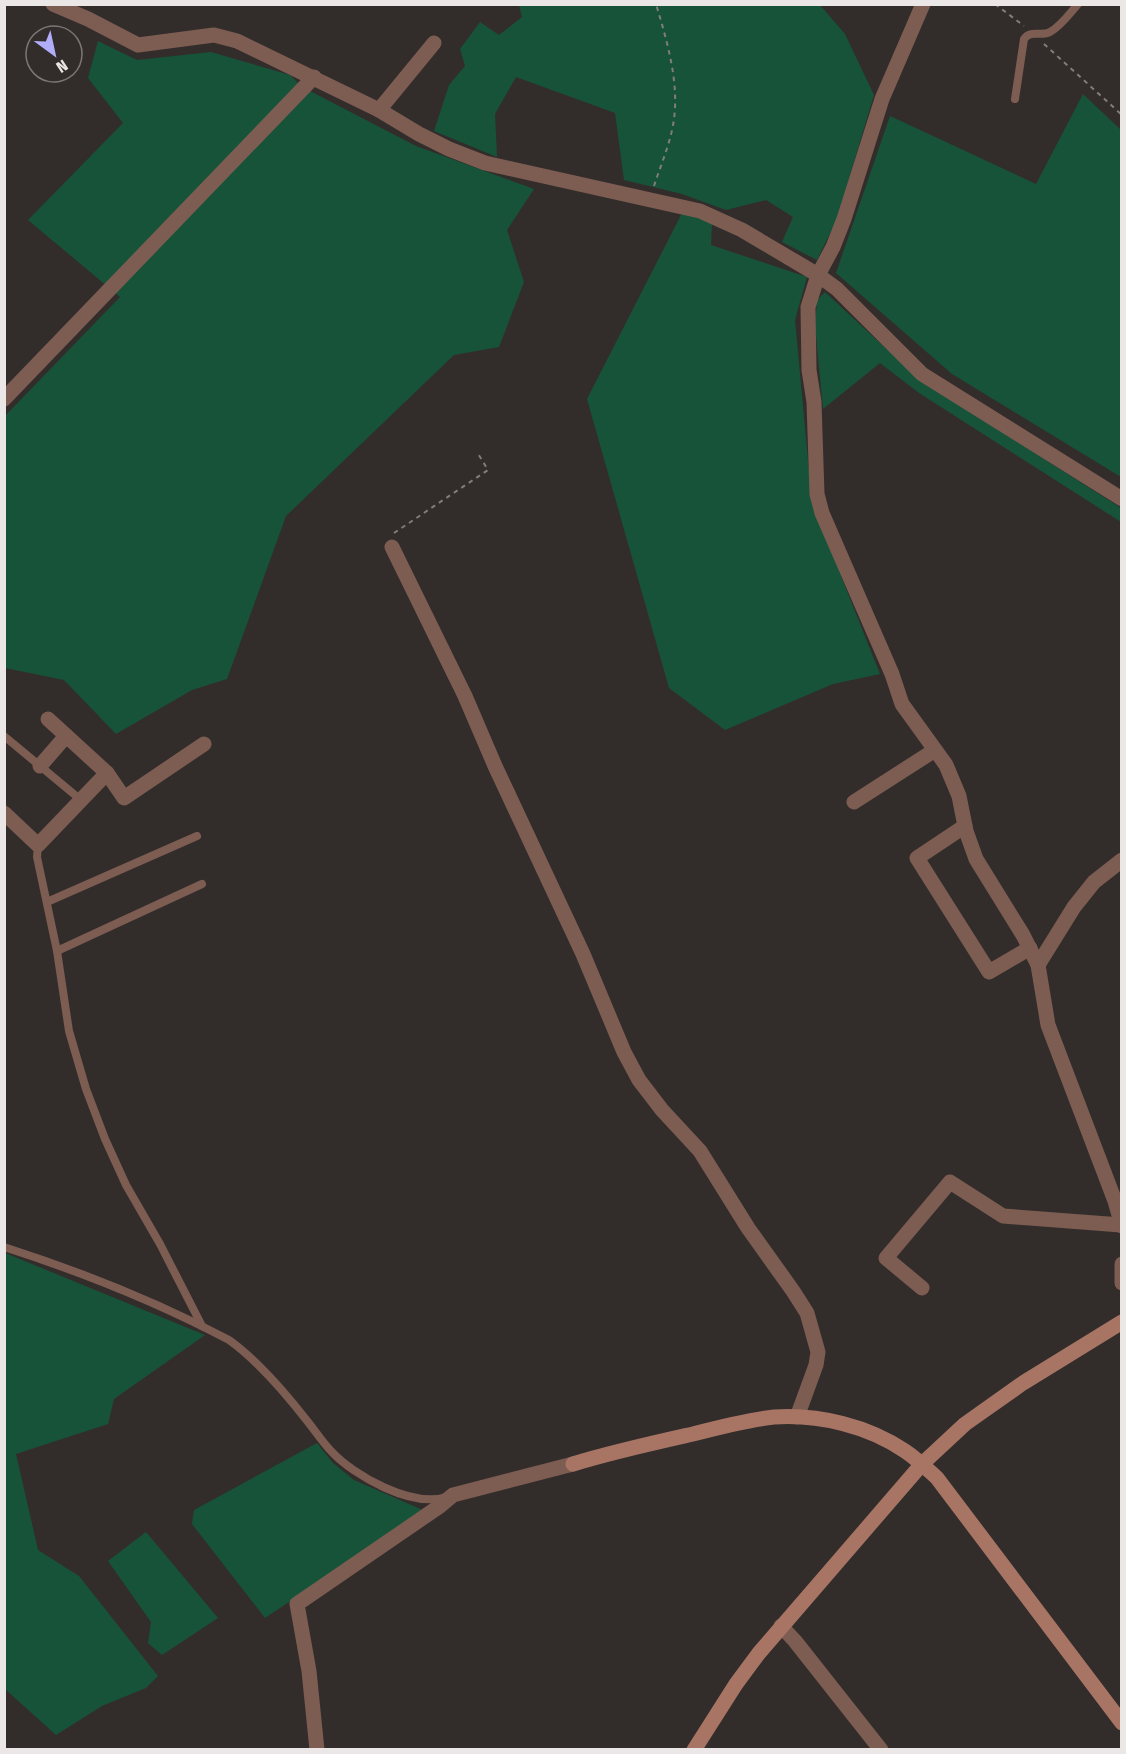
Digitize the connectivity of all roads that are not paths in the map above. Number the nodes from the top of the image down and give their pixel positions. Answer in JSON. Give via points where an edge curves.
{"nodes":[{"id":1,"x":52,"y":4,"type":"edge"},
{"id":2,"x":923,"y":4,"type":"edge"},
{"id":3,"x":1078,"y":4,"type":"edge"},
{"id":4,"x":434,"y":43,"type":"dead end"},
{"id":5,"x":314,"y":77,"type":"junction"},
{"id":6,"x":1014,"y":99,"type":"dead end"},
{"id":7,"x":379,"y":110,"type":"junction"},
{"id":8,"x":818,"y":275,"type":"junction"},
{"id":9,"x":4,"y":399,"type":"edge"},
{"id":10,"x":1122,"y":499,"type":"edge"},
{"id":11,"x":392,"y":548,"type":"road end"},
{"id":12,"x":48,"y":719,"type":"dead end"},
{"id":13,"x":4,"y":736,"type":"edge"},
{"id":14,"x":66,"y":736,"type":"junction"},
{"id":15,"x":204,"y":744,"type":"dead end"},
{"id":16,"x":935,"y":750,"type":"junction"},
{"id":17,"x":40,"y":766,"type":"junction"},
{"id":18,"x":107,"y":773,"type":"junction"},
{"id":19,"x":81,"y":800,"type":"junction"},
{"id":20,"x":854,"y":802,"type":"dead end"},
{"id":21,"x":5,"y":815,"type":"edge"},
{"id":22,"x":965,"y":826,"type":"junction"},
{"id":23,"x":197,"y":836,"type":"dead end"},
{"id":24,"x":38,"y":845,"type":"junction"},
{"id":25,"x":1122,"y":860,"type":"edge"},
{"id":26,"x":202,"y":884,"type":"dead end"},
{"id":27,"x":47,"y":902,"type":"junction"},
{"id":28,"x":1030,"y":948,"type":"junction"},
{"id":29,"x":57,"y":951,"type":"junction"},
{"id":30,"x":1038,"y":965,"type":"junction"},
{"id":31,"x":1121,"y":1226,"type":"edge"},
{"id":32,"x":4,"y":1247,"type":"edge"},
{"id":33,"x":1122,"y":1264,"type":"edge"},
{"id":34,"x":1122,"y":1283,"type":"edge"},
{"id":35,"x":922,"y":1288,"type":"dead end"},
{"id":36,"x":1122,"y":1323,"type":"edge"},
{"id":37,"x":202,"y":1326,"type":"junction"},
{"id":38,"x":797,"y":1417,"type":"junction"},
{"id":39,"x":922,"y":1464,"type":"junction"},
{"id":40,"x":453,"y":1495,"type":"junction"},
{"id":41,"x":781,"y":1626,"type":"junction"},
{"id":42,"x":1122,"y":1723,"type":"edge"},
{"id":43,"x":316,"y":1749,"type":"edge"},
{"id":44,"x":694,"y":1749,"type":"edge"},
{"id":45,"x":881,"y":1749,"type":"edge"}],
"edges":[{"from":1,"to":5,"type":"street","via":[[138,45],[214,35],[237,41]]},
{"from":2,"to":8,"type":"street","via":[[882,99],[844,219]]},
{"from":3,"to":6,"type":"lane","via":[[1053,30],[1032,33],[1024,39]]},
{"from":4,"to":7,"type":"street"},
{"from":5,"to":7,"type":"street"},
{"from":5,"to":9,"type":"street"},
{"from":7,"to":8,"type":"street","via":[[429,139],[485,163],[700,211],[742,230]]},
{"from":8,"to":10,"type":"street","via":[[922,374]]},
{"from":8,"to":16,"type":"street","via":[[808,307],[817,494],[902,704]]},
{"from":11,"to":38,"type":"street","via":[[465,696],[624,1052],[662,1110],[700,1151],[807,1313],[818,1352]]},
{"from":12,"to":14,"type":"street"},
{"from":13,"to":17,"type":"lane"},
{"from":14,"to":17,"type":"street"},
{"from":14,"to":18,"type":"street"},
{"from":15,"to":18,"type":"street","via":[[124,798]]},
{"from":16,"to":20,"type":"street"},
{"from":16,"to":22,"type":"street","via":[[959,796]]},
{"from":17,"to":19,"type":"lane"},
{"from":18,"to":19,"type":"street"},
{"from":19,"to":24,"type":"street"},
{"from":21,"to":24,"type":"street"},
{"from":22,"to":28,"type":"street","via":[[976,859]]},
{"from":22,"to":28,"type":"street","via":[[917,858],[988,972]]},
{"from":23,"to":27,"type":"lane"},
{"from":24,"to":27,"type":"lane"},
{"from":25,"to":30,"type":"street","via":[[1094,882]]},
{"from":26,"to":29,"type":"lane"},
{"from":27,"to":29,"type":"lane"},
{"from":28,"to":30,"type":"street"},
{"from":29,"to":37,"type":"lane","via":[[69,1031],[105,1139]]},
{"from":30,"to":31,"type":"street","via":[[1048,1025]]},
{"from":31,"to":35,"type":"street","via":[[1003,1216],[950,1182],[886,1258]]},
{"from":32,"to":37,"type":"lane","via":[[85,1274]]},
{"from":33,"to":34,"type":"street"},
{"from":36,"to":39,"type":"street","via":[[994,1402]]},
{"from":37,"to":40,"type":"lane","via":[[242,1349],[289,1398],[331,1451],[358,1473],[406,1496],[438,1500]]},
{"from":38,"to":39,"type":"street","via":[[831,1421],[879,1436]]},
{"from":38,"to":40,"type":"street","via":[[750,1421]]},
{"from":39,"to":41,"type":"street"},
{"from":39,"to":42,"type":"street","via":[[949,1493]]},
{"from":40,"to":43,"type":"street","via":[[297,1604],[309,1671]]},
{"from":41,"to":44,"type":"street","via":[[736,1684]]},
{"from":41,"to":45,"type":"street"}]}
